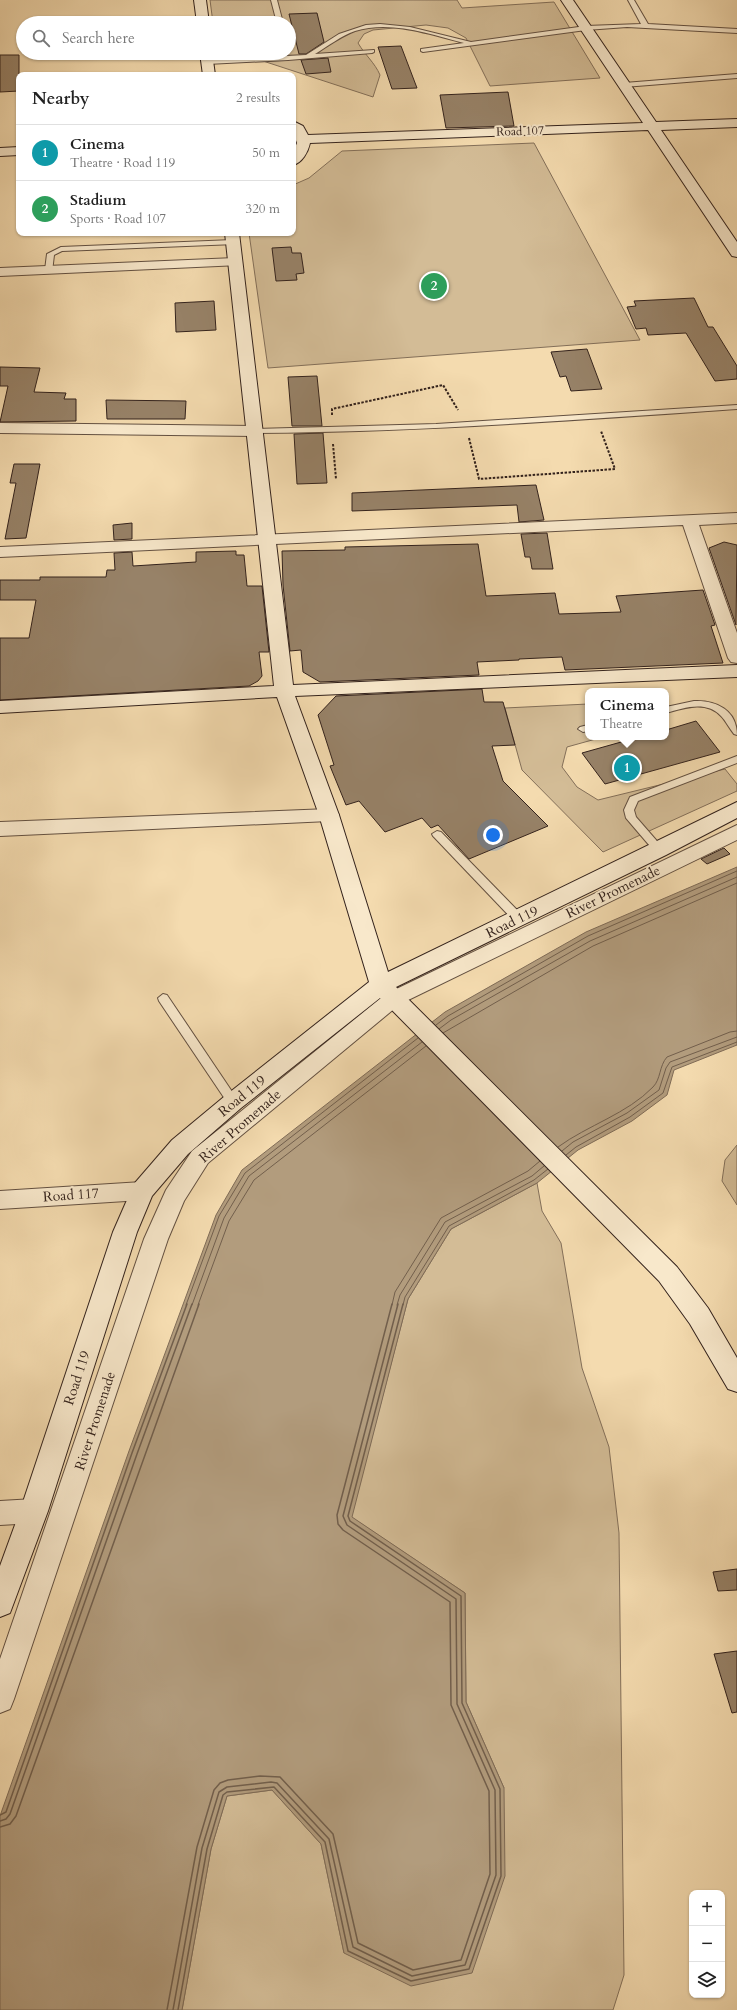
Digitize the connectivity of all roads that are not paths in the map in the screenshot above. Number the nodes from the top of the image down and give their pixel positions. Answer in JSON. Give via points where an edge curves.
{"nodes":[{"id":1,"x":200,"y":0,"type":"edge"},
{"id":2,"x":274,"y":0,"type":"edge"},
{"id":3,"x":567,"y":0,"type":"edge"},
{"id":4,"x":631,"y":0,"type":"edge"},
{"id":5,"x":202,"y":16,"type":"edge"},
{"id":6,"x":278,"y":16,"type":"edge"},
{"id":7,"x":645,"y":25,"type":"junction"},
{"id":8,"x":586,"y":28,"type":"junction"},
{"id":9,"x":737,"y":31,"type":"edge"},
{"id":10,"x":474,"y":43,"type":"junction"},
{"id":11,"x":423,"y":50,"type":"dead end"},
{"id":12,"x":372,"y":51,"type":"dead end"},
{"id":13,"x":296,"y":56,"type":"edge"},
{"id":14,"x":308,"y":56,"type":"junction"},
{"id":15,"x":207,"y":60,"type":"edge"},
{"id":16,"x":209,"y":72,"type":"edge"},
{"id":17,"x":737,"y":76,"type":"edge"},
{"id":18,"x":624,"y":85,"type":"junction"},
{"id":19,"x":737,"y":123,"type":"edge"},
{"id":20,"x":652,"y":126,"type":"junction"},
{"id":21,"x":296,"y":127,"type":"edge"},
{"id":22,"x":304,"y":140,"type":"junction"},
{"id":23,"x":16,"y":151,"type":"edge"},
{"id":24,"x":0,"y":152,"type":"edge"},
{"id":25,"x":296,"y":158,"type":"edge"},
{"id":26,"x":233,"y":237,"type":"edge"},
{"id":27,"x":737,"y":253,"type":"edge"},
{"id":28,"x":235,"y":262,"type":"junction"},
{"id":29,"x":49,"y":270,"type":"junction"},
{"id":30,"x":0,"y":272,"type":"edge"},
{"id":31,"x":737,"y":407,"type":"edge"},
{"id":32,"x":0,"y":428,"type":"edge"},
{"id":33,"x":255,"y":431,"type":"junction"},
{"id":34,"x":737,"y":518,"type":"edge"},
{"id":35,"x":690,"y":520,"type":"junction"},
{"id":36,"x":267,"y":540,"type":"junction"},
{"id":37,"x":0,"y":552,"type":"edge"},
{"id":38,"x":737,"y":658,"type":"edge"},
{"id":39,"x":737,"y":671,"type":"edge"},
{"id":40,"x":284,"y":691,"type":"junction"},
{"id":41,"x":0,"y":707,"type":"edge"},
{"id":42,"x":669,"y":709,"type":"edge"},
{"id":43,"x":737,"y":732,"type":"edge"},
{"id":44,"x":737,"y":760,"type":"edge"},
{"id":45,"x":737,"y":809,"type":"edge"},
{"id":46,"x":329,"y":815,"type":"junction"},
{"id":47,"x":0,"y":829,"type":"edge"},
{"id":48,"x":737,"y":832,"type":"edge"},
{"id":49,"x":437,"y":834,"type":"dead end"},
{"id":50,"x":659,"y":850,"type":"junction"},
{"id":51,"x":519,"y":919,"type":"junction"},
{"id":52,"x":391,"y":996,"type":"junction"},
{"id":53,"x":164,"y":998,"type":"dead end"},
{"id":54,"x":234,"y":1102,"type":"junction"},
{"id":55,"x":142,"y":1191,"type":"junction"},
{"id":56,"x":0,"y":1200,"type":"edge"},
{"id":57,"x":737,"y":1382,"type":"edge"},
{"id":58,"x":34,"y":1511,"type":"junction"},
{"id":59,"x":0,"y":1513,"type":"edge"},
{"id":60,"x":0,"y":1604,"type":"edge"},
{"id":61,"x":0,"y":1699,"type":"edge"}],
"edges":[{"from":1,"to":5,"type":"street"},
{"from":2,"to":6,"type":"lane"},
{"from":3,"to":8,"type":"street"},
{"from":4,"to":7,"type":"lane"},
{"from":7,"to":8,"type":"lane"},
{"from":7,"to":9,"type":"lane"},
{"from":8,"to":10,"type":"lane"},
{"from":8,"to":18,"type":"street"},
{"from":10,"to":11,"type":"lane"},
{"from":10,"to":14,"type":"lane","via":[[421,30],[383,26],[353,30]]},
{"from":12,"to":14,"type":"lane"},
{"from":13,"to":14,"type":"lane"},
{"from":15,"to":16,"type":"street"},
{"from":17,"to":18,"type":"lane"},
{"from":18,"to":20,"type":"street"},
{"from":19,"to":20,"type":"street","name":"Road 107"},
{"from":20,"to":22,"type":"street","name":"Road 107"},
{"from":20,"to":27,"type":"street"},
{"from":21,"to":22,"type":"street"},
{"from":22,"to":25,"type":"street","via":[[302,152]]},
{"from":23,"to":24,"type":"street"},
{"from":26,"to":28,"type":"street"},
{"from":26,"to":29,"type":"lane","via":[[61,249],[51,254]]},
{"from":28,"to":29,"type":"street"},
{"from":28,"to":33,"type":"street"},
{"from":29,"to":30,"type":"street"},
{"from":31,"to":33,"type":"lane","via":[[332,431]]},
{"from":32,"to":33,"type":"street"},
{"from":33,"to":36,"type":"street"},
{"from":34,"to":35,"type":"street"},
{"from":35,"to":36,"type":"street"},
{"from":35,"to":38,"type":"street"},
{"from":36,"to":37,"type":"street"},
{"from":36,"to":40,"type":"street"},
{"from":39,"to":40,"type":"street"},
{"from":40,"to":41,"type":"street"},
{"from":40,"to":46,"type":"street"},
{"from":42,"to":43,"type":"lane","via":[[690,704],[705,704],[720,710]]},
{"from":44,"to":50,"type":"lane","via":[[634,799],[629,810],[631,818]]},
{"from":45,"to":50,"type":"street","name":"Road 119"},
{"from":46,"to":47,"type":"street"},
{"from":46,"to":52,"type":"street"},
{"from":48,"to":52,"type":"street","name":"River Promenade"},
{"from":49,"to":51,"type":"lane"},
{"from":50,"to":51,"type":"street","name":"Road 119"},
{"from":51,"to":52,"type":"street","name":"Road 119"},
{"from":52,"to":54,"type":"street","name":"Road 119"},
{"from":52,"to":57,"type":"street","via":[[668,1274],[699,1316]]},
{"from":52,"to":61,"type":"street","name":"River Promenade","via":[[200,1157],[174,1198],[156,1239]]},
{"from":53,"to":54,"type":"lane"},
{"from":54,"to":55,"type":"street","name":"Road 119","via":[[180,1147]]},
{"from":55,"to":56,"type":"street","name":"Road 117"},
{"from":55,"to":58,"type":"street","name":"Road 119","via":[[125,1232]]},
{"from":58,"to":59,"type":"street"},
{"from":58,"to":60,"type":"street","name":"Road 119"}]}
